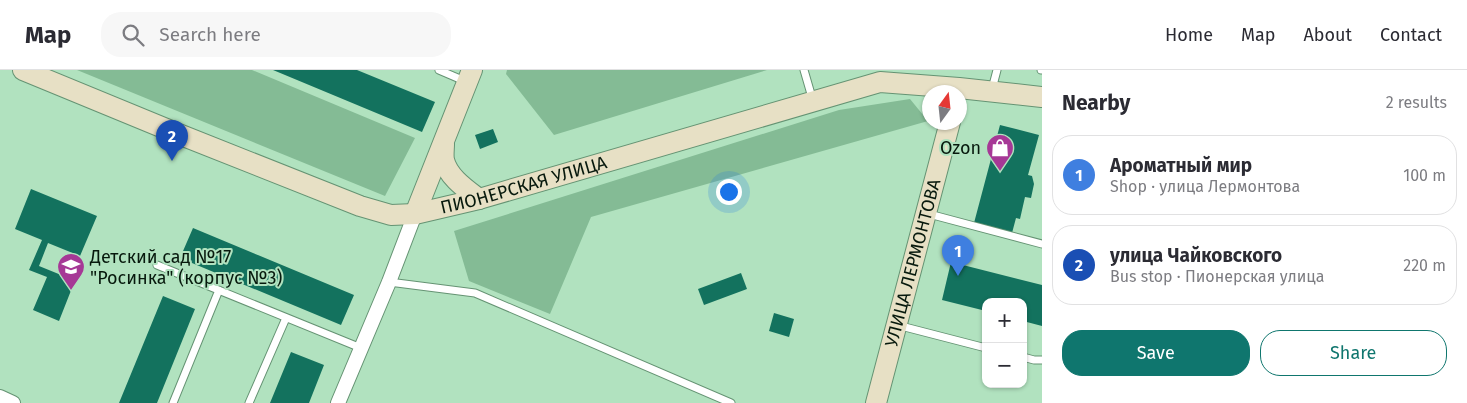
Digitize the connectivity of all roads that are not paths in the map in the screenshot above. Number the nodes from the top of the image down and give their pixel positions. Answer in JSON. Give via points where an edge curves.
{"nodes":[{"id":1,"x":23,"y":70,"type":"edge"},
{"id":2,"x":439,"y":70,"type":"edge"},
{"id":3,"x":804,"y":70,"type":"edge"},
{"id":4,"x":997,"y":70,"type":"edge"},
{"id":5,"x":470,"y":76,"type":"edge"},
{"id":6,"x":922,"y":86,"type":"edge"},
{"id":7,"x":967,"y":90,"type":"edge"},
{"id":8,"x":992,"y":91,"type":"junction"},
{"id":9,"x":1042,"y":97,"type":"edge"},
{"id":10,"x":814,"y":101,"type":"junction"},
{"id":11,"x":948,"y":130,"type":"edge"},
{"id":12,"x":444,"y":142,"type":"junction"},
{"id":13,"x":479,"y":199,"type":"junction"},
{"id":14,"x":415,"y":214,"type":"junction"},
{"id":15,"x":926,"y":214,"type":"junction"},
{"id":16,"x":1042,"y":244,"type":"edge"},
{"id":17,"x":157,"y":265,"type":"dead end"},
{"id":18,"x":389,"y":282,"type":"junction"},
{"id":19,"x":219,"y":290,"type":"junction"},
{"id":20,"x":286,"y":318,"type":"junction"},
{"id":21,"x":897,"y":325,"type":"junction"},
{"id":22,"x":982,"y":347,"type":"edge"},
{"id":23,"x":361,"y":348,"type":"junction"},
{"id":24,"x":1027,"y":359,"type":"edge"},
{"id":25,"x":1042,"y":360,"type":"edge"},
{"id":26,"x":0,"y":397,"type":"edge"},
{"id":27,"x":13,"y":403,"type":"edge"},
{"id":28,"x":173,"y":403,"type":"edge"},
{"id":29,"x":249,"y":403,"type":"edge"},
{"id":30,"x":338,"y":403,"type":"edge"},
{"id":31,"x":731,"y":403,"type":"edge"},
{"id":32,"x":876,"y":403,"type":"edge"}],
"edges":[{"from":1,"to":14,"type":"main road","name":"ПИОНЕРСКАЯ УЛИЦА","via":[[360,206],[391,215]]},
{"from":2,"to":5,"type":"lane"},
{"from":3,"to":10,"type":"lane"},
{"from":4,"to":8,"type":"lane"},
{"from":5,"to":12,"type":"main road"},
{"from":6,"to":10,"type":"main road","name":"ПИОНЕРСКАЯ УЛИЦА","via":[[880,82]]},
{"from":7,"to":8,"type":"main road","name":"ПИОНЕРСКАЯ УЛИЦА"},
{"from":8,"to":9,"type":"main road","name":"ПИОНЕРСКАЯ УЛИЦА"},
{"from":10,"to":13,"type":"main road","name":"ПИОНЕРСКАЯ УЛИЦА"},
{"from":11,"to":15,"type":"main road","name":"УЛИЦА ЛЕРМОНТОВА"},
{"from":12,"to":13,"type":"main road","via":[[444,160],[450,173]]},
{"from":12,"to":14,"type":"main road"},
{"from":13,"to":14,"type":"main road","name":"ПИОНЕРСКАЯ УЛИЦА"},
{"from":14,"to":18,"type":"street"},
{"from":15,"to":16,"type":"lane"},
{"from":15,"to":21,"type":"main road","name":"УЛИЦА ЛЕРМОНТОВА"},
{"from":17,"to":19,"type":"lane"},
{"from":18,"to":23,"type":"street"},
{"from":18,"to":31,"type":"lane","via":[[475,293]]},
{"from":19,"to":20,"type":"lane"},
{"from":19,"to":28,"type":"lane"},
{"from":20,"to":23,"type":"lane"},
{"from":20,"to":29,"type":"lane"},
{"from":21,"to":22,"type":"lane"},
{"from":21,"to":32,"type":"main road","name":"УЛИЦА ЛЕРМОНТОВА"},
{"from":23,"to":30,"type":"street"},
{"from":24,"to":25,"type":"lane"},
{"from":26,"to":27,"type":"street"}]}
